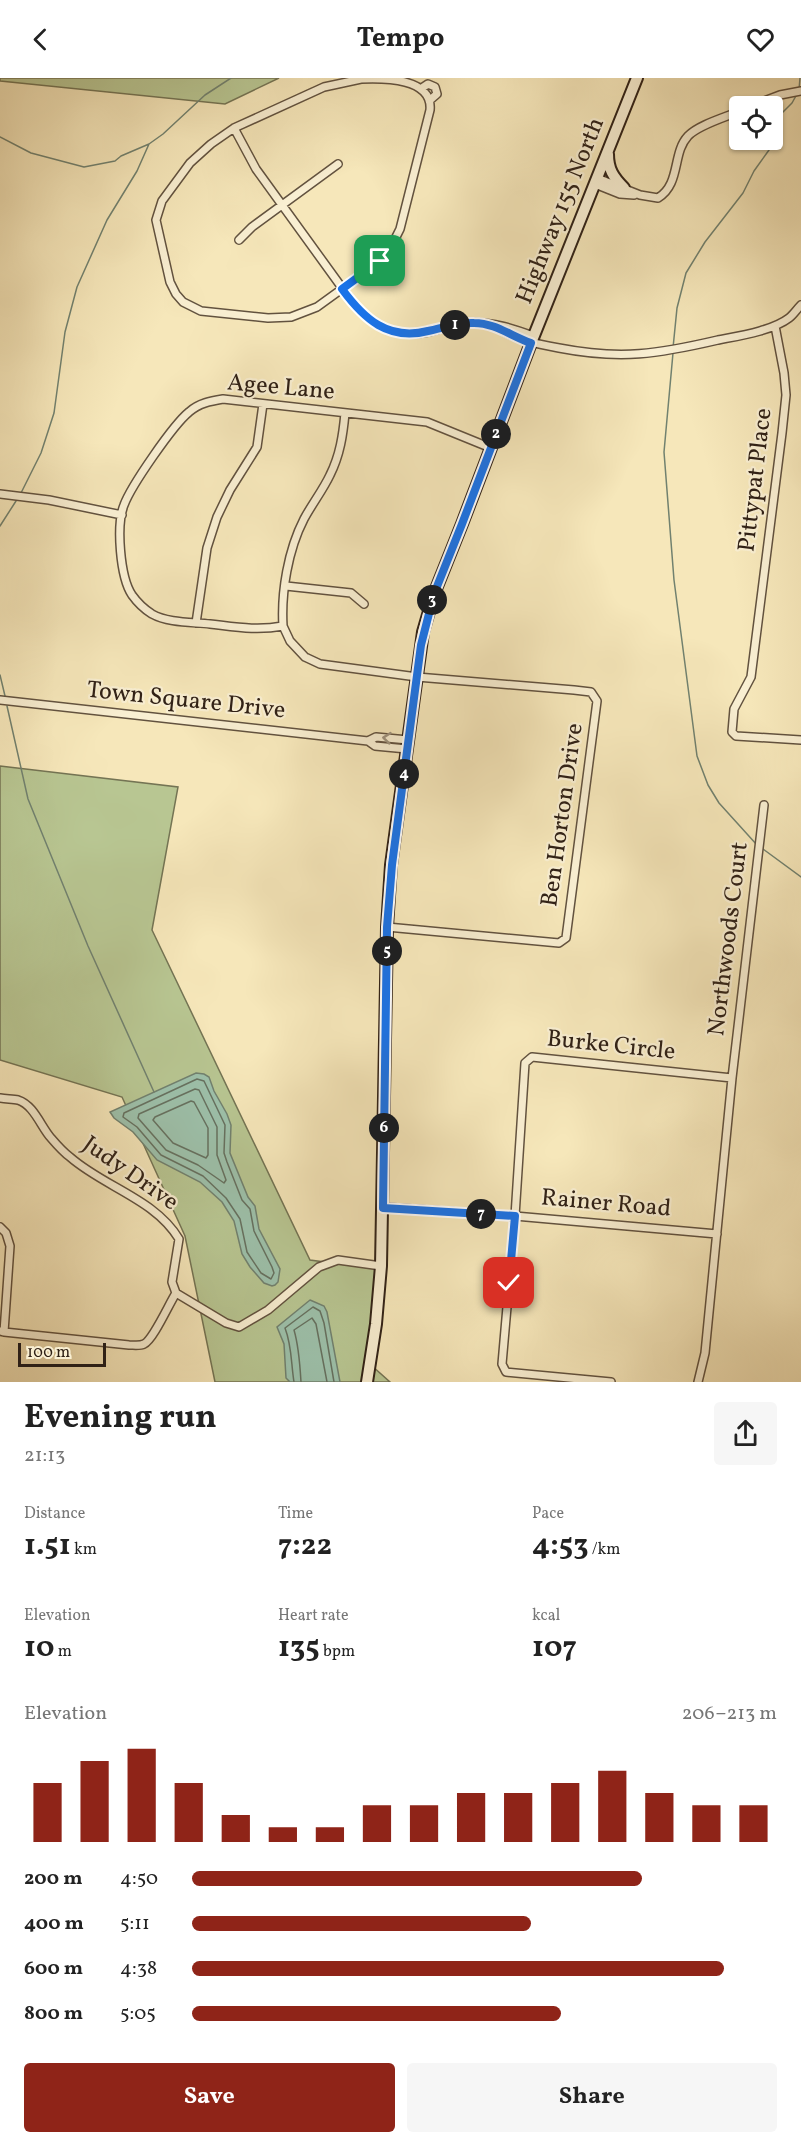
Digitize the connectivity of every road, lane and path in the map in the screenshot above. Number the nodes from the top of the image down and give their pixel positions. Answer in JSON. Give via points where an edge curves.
{"nodes":[{"id":1,"x":638,"y":78,"type":"edge"},
{"id":2,"x":393,"y":79,"type":"edge"},
{"id":3,"x":801,"y":91,"type":"edge"},
{"id":4,"x":777,"y":96,"type":"edge"},
{"id":5,"x":729,"y":116,"type":"edge"},
{"id":6,"x":234,"y":128,"type":"junction"},
{"id":7,"x":608,"y":152,"type":"junction"},
{"id":8,"x":338,"y":164,"type":"dead end"},
{"id":9,"x":596,"y":181,"type":"junction"},
{"id":10,"x":624,"y":188,"type":"junction"},
{"id":11,"x":640,"y":195,"type":"junction"},
{"id":12,"x":282,"y":205,"type":"junction"},
{"id":13,"x":239,"y":240,"type":"dead end"},
{"id":14,"x":342,"y":289,"type":"junction"},
{"id":15,"x":801,"y":305,"type":"edge"},
{"id":16,"x":775,"y":326,"type":"junction"},
{"id":17,"x":532,"y":340,"type":"junction"},
{"id":18,"x":263,"y":404,"type":"junction"},
{"id":19,"x":345,"y":413,"type":"junction"},
{"id":20,"x":491,"y":448,"type":"junction"},
{"id":21,"x":0,"y":495,"type":"edge"},
{"id":22,"x":122,"y":515,"type":"junction"},
{"id":23,"x":286,"y":586,"type":"junction"},
{"id":24,"x":364,"y":604,"type":"dead end"},
{"id":25,"x":195,"y":623,"type":"junction"},
{"id":26,"x":283,"y":626,"type":"junction"},
{"id":27,"x":417,"y":677,"type":"junction"},
{"id":28,"x":0,"y":700,"type":"edge"},
{"id":29,"x":801,"y":740,"type":"edge"},
{"id":30,"x":408,"y":745,"type":"junction"},
{"id":31,"x":764,"y":805,"type":"dead end"},
{"id":32,"x":387,"y":927,"type":"junction"},
{"id":33,"x":732,"y":1078,"type":"junction"},
{"id":34,"x":0,"y":1098,"type":"edge"},
{"id":35,"x":383,"y":1208,"type":"junction"},
{"id":36,"x":515,"y":1216,"type":"junction"},
{"id":37,"x":0,"y":1227,"type":"edge"},
{"id":38,"x":717,"y":1234,"type":"junction"},
{"id":39,"x":381,"y":1266,"type":"junction"},
{"id":40,"x":176,"y":1293,"type":"junction"},
{"id":41,"x":2,"y":1331,"type":"edge"},
{"id":42,"x":368,"y":1382,"type":"edge"},
{"id":43,"x":609,"y":1382,"type":"edge"},
{"id":44,"x":698,"y":1382,"type":"edge"}],
"edges":[{"from":1,"to":7,"type":"main road","name":"Highway 155 North"},
{"from":2,"to":6,"type":"street","via":[[331,84]]},
{"from":2,"to":14,"type":"street","via":[[422,88],[430,100],[430,110],[399,233],[380,261]]},
{"from":3,"to":4,"type":"street"},
{"from":5,"to":11,"type":"street","via":[[688,136],[665,194],[658,198]]},
{"from":6,"to":12,"type":"street","via":[[256,169]]},
{"from":6,"to":14,"type":"street","via":[[195,159],[158,210],[157,230],[176,294],[201,311],[279,319],[310,311]]},
{"from":7,"to":9,"type":"main road","name":"Highway 155 North"},
{"from":7,"to":10,"type":"main road","via":[[613,177]]},
{"from":8,"to":12,"type":"street"},
{"from":9,"to":10,"type":"street"},
{"from":9,"to":11,"type":"street","via":[[620,194]]},
{"from":9,"to":17,"type":"main road","name":"Highway 155 North"},
{"from":10,"to":11,"type":"street"},
{"from":12,"to":13,"type":"street"},
{"from":12,"to":14,"type":"street"},
{"from":14,"to":17,"type":"street","via":[[364,316],[395,332],[421,333],[468,323],[494,326],[510,336]]},
{"from":15,"to":16,"type":"street"},
{"from":16,"to":17,"type":"street","via":[[651,354],[600,355]]},
{"from":16,"to":29,"type":"street","name":"Pittypat Place","via":[[786,395],[751,677],[734,709],[733,734]]},
{"from":17,"to":20,"type":"main road","name":"Highway 155 North"},
{"from":18,"to":19,"type":"street","name":"Agee Lane"},
{"from":18,"to":22,"type":"street","name":"Agee Lane","via":[[223,399],[191,410],[131,490]]},
{"from":18,"to":25,"type":"street","via":[[256,447],[230,490],[207,548]]},
{"from":19,"to":20,"type":"street","name":"Agee Lane","via":[[427,422]]},
{"from":19,"to":23,"type":"street","via":[[338,456],[304,519],[293,547]]},
{"from":20,"to":27,"type":"main road","name":"Highway 155 North","via":[[430,607]]},
{"from":21,"to":22,"type":"street"},
{"from":22,"to":25,"type":"street","name":"Agee Lane","via":[[121,547],[131,594],[154,615]]},
{"from":23,"to":24,"type":"street","via":[[351,593]]},
{"from":23,"to":26,"type":"street"},
{"from":25,"to":26,"type":"street","name":"Agee Lane","via":[[262,630]]},
{"from":26,"to":27,"type":"street","via":[[305,657],[320,664]]},
{"from":27,"to":30,"type":"main road","name":"Highway 155 North"},
{"from":27,"to":32,"type":"street","name":"Ben Horton Drive","via":[[591,692],[597,701],[597,715],[566,938],[559,943]]},
{"from":28,"to":30,"type":"street","name":"Town Square Drive","via":[[368,741],[375,746]]},
{"from":30,"to":32,"type":"main road","name":"Highway 155 North"},
{"from":31,"to":33,"type":"street","name":"Northwoods Court"},
{"from":32,"to":35,"type":"main road","name":"Highway 155 North"},
{"from":33,"to":36,"type":"street","name":"Burke Circle","via":[[532,1057],[525,1063],[523,1076]]},
{"from":33,"to":38,"type":"street"},
{"from":34,"to":40,"type":"street","name":"Judy Drive","via":[[20,1101],[70,1157],[152,1209],[172,1227],[179,1239],[172,1282]]},
{"from":35,"to":36,"type":"street","name":"Rainer Road"},
{"from":35,"to":39,"type":"main road","name":"Highway 155 North"},
{"from":36,"to":38,"type":"street","name":"Rainer Road"},
{"from":36,"to":43,"type":"street","name":"Burke Circle","via":[[502,1364],[507,1372]]},
{"from":37,"to":41,"type":"street","via":[[10,1246]]},
{"from":38,"to":44,"type":"street","via":[[705,1353]]},
{"from":39,"to":40,"type":"street","via":[[338,1260],[319,1267],[268,1310],[238,1327]]},
{"from":39,"to":42,"type":"main road","name":"Highway 155 North"},
{"from":40,"to":41,"type":"street","via":[[153,1337],[142,1345]]}]}
